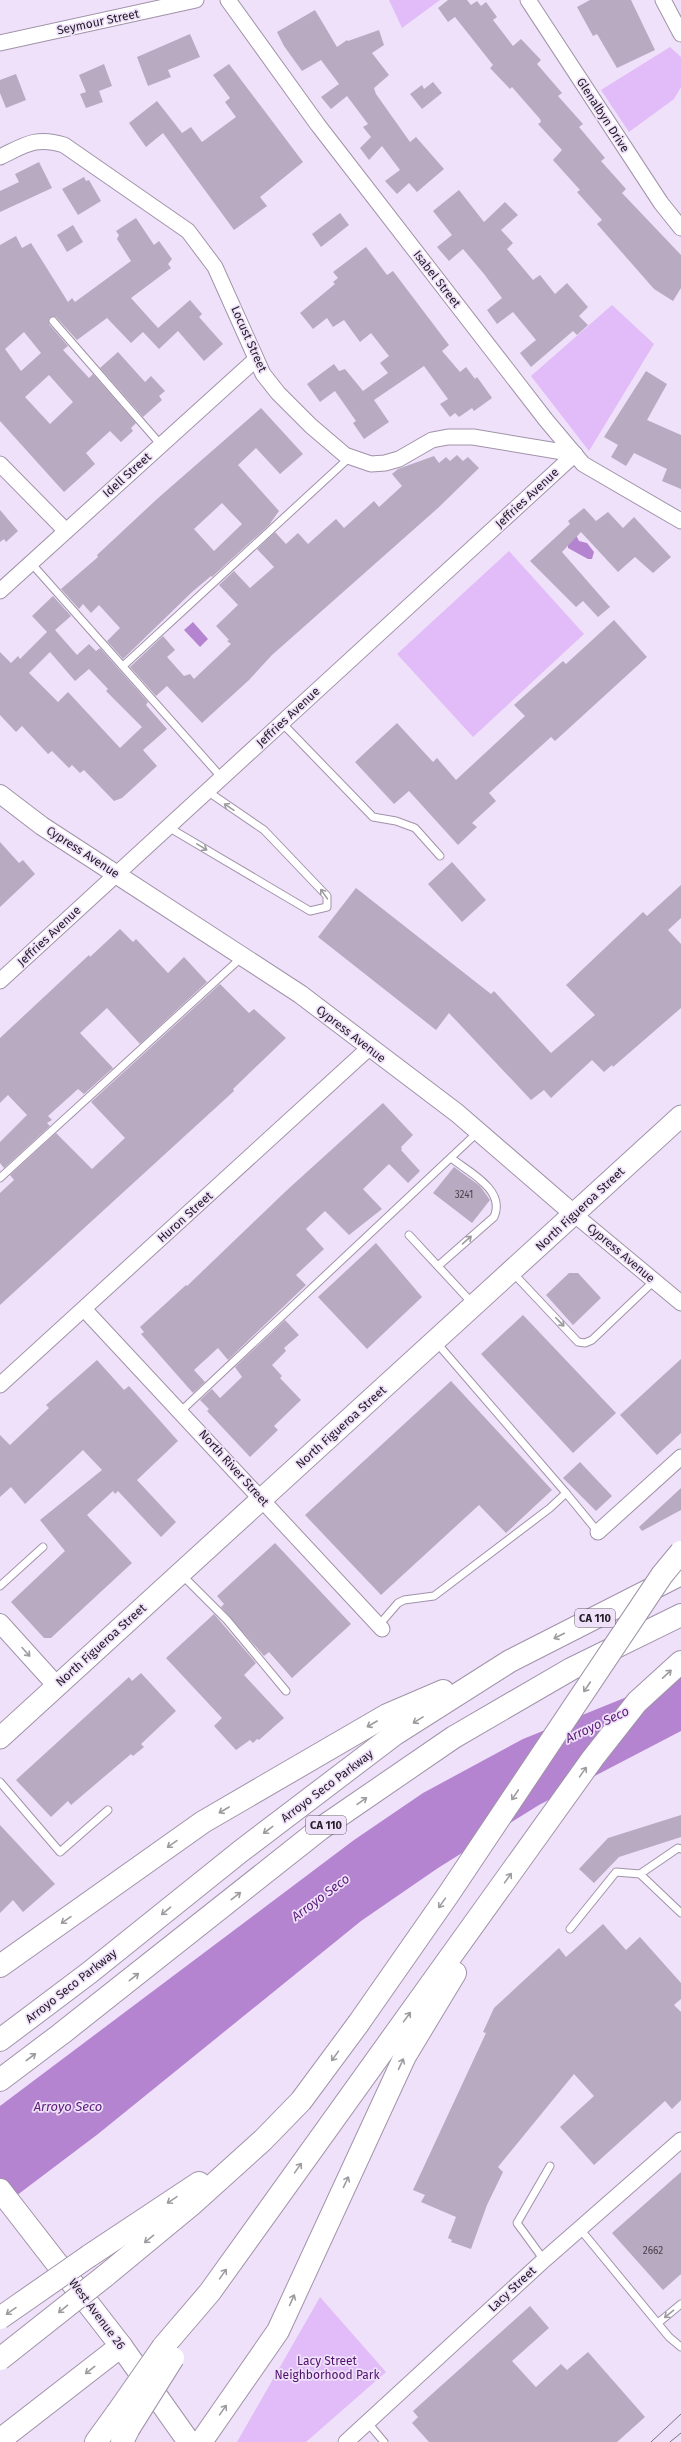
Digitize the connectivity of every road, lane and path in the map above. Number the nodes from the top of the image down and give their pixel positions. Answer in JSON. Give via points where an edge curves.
{"nodes":[{"id":1,"x":196,"y":0,"type":"edge"},
{"id":2,"x":228,"y":0,"type":"edge"},
{"id":3,"x":528,"y":0,"type":"edge"},
{"id":4,"x":663,"y":0,"type":"edge"},
{"id":5,"x":681,"y":34,"type":"edge"},
{"id":6,"x":0,"y":43,"type":"edge"},
{"id":7,"x":0,"y":158,"type":"edge"},
{"id":8,"x":681,"y":228,"type":"edge"},
{"id":9,"x":53,"y":321,"type":"dead end"},
{"id":10,"x":255,"y":360,"type":"junction"},
{"id":11,"x":161,"y":445,"type":"junction"},
{"id":12,"x":575,"y":454,"type":"junction"},
{"id":13,"x":350,"y":457,"type":"junction"},
{"id":14,"x":0,"y":464,"type":"edge"},
{"id":15,"x":681,"y":520,"type":"edge"},
{"id":16,"x":66,"y":531,"type":"junction"},
{"id":17,"x":31,"y":563,"type":"junction"},
{"id":18,"x":0,"y":591,"type":"edge"},
{"id":19,"x":123,"y":666,"type":"junction"},
{"id":20,"x":282,"y":723,"type":"junction"},
{"id":21,"x":222,"y":778,"type":"junction"},
{"id":22,"x":207,"y":791,"type":"junction"},
{"id":23,"x":0,"y":794,"type":"edge"},
{"id":24,"x":168,"y":827,"type":"junction"},
{"id":25,"x":440,"y":856,"type":"dead end"},
{"id":26,"x":117,"y":874,"type":"junction"},
{"id":27,"x":243,"y":956,"type":"junction"},
{"id":28,"x":0,"y":981,"type":"edge"},
{"id":29,"x":369,"y":1048,"type":"junction"},
{"id":30,"x":681,"y":1116,"type":"edge"},
{"id":31,"x":478,"y":1132,"type":"junction"},
{"id":32,"x":451,"y":1158,"type":"junction"},
{"id":33,"x":0,"y":1178,"type":"edge"},
{"id":34,"x":575,"y":1215,"type":"junction"},
{"id":35,"x":409,"y":1235,"type":"dead end"},
{"id":36,"x":438,"y":1266,"type":"junction"},
{"id":37,"x":512,"y":1272,"type":"junction"},
{"id":38,"x":654,"y":1281,"type":"junction"},
{"id":39,"x":681,"y":1303,"type":"edge"},
{"id":40,"x":475,"y":1306,"type":"junction"},
{"id":41,"x":84,"y":1309,"type":"junction"},
{"id":42,"x":436,"y":1341,"type":"junction"},
{"id":43,"x":0,"y":1385,"type":"edge"},
{"id":44,"x":181,"y":1411,"type":"junction"},
{"id":45,"x":681,"y":1457,"type":"edge"},
{"id":46,"x":566,"y":1493,"type":"junction"},
{"id":47,"x":262,"y":1499,"type":"junction"},
{"id":48,"x":598,"y":1532,"type":"joint"},
{"id":49,"x":43,"y":1547,"type":"dead end"},
{"id":50,"x":681,"y":1552,"type":"edge"},
{"id":51,"x":181,"y":1573,"type":"junction"},
{"id":52,"x":681,"y":1574,"type":"edge"},
{"id":53,"x":0,"y":1586,"type":"edge"},
{"id":54,"x":681,"y":1615,"type":"edge"},
{"id":55,"x":0,"y":1623,"type":"edge"},
{"id":56,"x":380,"y":1627,"type":"joint"},
{"id":57,"x":510,"y":1661,"type":"junction"},
{"id":58,"x":681,"y":1662,"type":"edge"},
{"id":59,"x":56,"y":1685,"type":"junction"},
{"id":60,"x":286,"y":1691,"type":"dead end"},
{"id":61,"x":0,"y":1738,"type":"edge"},
{"id":62,"x":0,"y":1782,"type":"edge"},
{"id":63,"x":108,"y":1810,"type":"dead end"},
{"id":64,"x":681,"y":1849,"type":"edge"},
{"id":65,"x":640,"y":1874,"type":"junction"},
{"id":66,"x":681,"y":1913,"type":"edge"},
{"id":67,"x":482,"y":1914,"type":"junction"},
{"id":68,"x":570,"y":1929,"type":"dead end"},
{"id":69,"x":0,"y":1966,"type":"edge"},
{"id":70,"x":0,"y":2040,"type":"edge"},
{"id":71,"x":0,"y":2080,"type":"edge"},
{"id":72,"x":263,"y":2140,"type":"junction"},
{"id":73,"x":681,"y":2140,"type":"edge"},
{"id":74,"x":550,"y":2166,"type":"dead end"},
{"id":75,"x":0,"y":2190,"type":"edge"},
{"id":76,"x":580,"y":2229,"type":"junction"},
{"id":77,"x":544,"y":2260,"type":"junction"},
{"id":78,"x":681,"y":2304,"type":"edge"},
{"id":79,"x":0,"y":2318,"type":"edge"},
{"id":80,"x":659,"y":2325,"type":"junction"},
{"id":81,"x":121,"y":2346,"type":"junction"},
{"id":82,"x":681,"y":2347,"type":"edge"},
{"id":83,"x":0,"y":2359,"type":"edge"},
{"id":84,"x":368,"y":2423,"type":"junction"},
{"id":85,"x":123,"y":2428,"type":"edge"},
{"id":86,"x":0,"y":2440,"type":"edge"},
{"id":87,"x":96,"y":2442,"type":"edge"},
{"id":88,"x":188,"y":2442,"type":"edge"},
{"id":89,"x":201,"y":2442,"type":"edge"},
{"id":90,"x":346,"y":2442,"type":"edge"},
{"id":91,"x":384,"y":2442,"type":"edge"}],
"edges":[{"from":1,"to":6,"type":"street","name":"Seymour Street"},
{"from":2,"to":12,"type":"street","name":"Isabel Street","via":[[318,125]]},
{"from":3,"to":8,"type":"street","name":"Glenalbyn Drive","via":[[661,203]]},
{"from":4,"to":5,"type":"street"},
{"from":7,"to":10,"type":"street","name":"Locust Street","via":[[33,142],[48,140],[64,145],[188,231],[215,267],[227,289]]},
{"from":9,"to":11,"type":"lane"},
{"from":10,"to":11,"type":"street","name":"Idell Street"},
{"from":10,"to":13,"type":"street","name":"Locust Street","via":[[278,393],[311,426]]},
{"from":11,"to":16,"type":"street","name":"Idell Street"},
{"from":12,"to":13,"type":"street","name":"Locust Street","via":[[472,437],[448,437],[432,440],[399,459],[385,463],[371,464]]},
{"from":12,"to":15,"type":"street","name":"Isabel Street","via":[[583,464]]},
{"from":12,"to":20,"type":"street","name":"Jeffries Avenue"},
{"from":13,"to":19,"type":"lane"},
{"from":14,"to":16,"type":"street"},
{"from":16,"to":17,"type":"street","name":"Idell Street"},
{"from":17,"to":18,"type":"street","name":"Idell Street"},
{"from":17,"to":19,"type":"lane"},
{"from":19,"to":21,"type":"lane"},
{"from":20,"to":21,"type":"street","name":"Jeffries Avenue"},
{"from":20,"to":25,"type":"lane","via":[[372,817],[396,821],[415,828]]},
{"from":21,"to":22,"type":"street","name":"Jeffries Avenue"},
{"from":22,"to":24,"type":"street","name":"Jeffries Avenue"},
{"from":24,"to":22,"type":"lane","one_way":true,"via":[[310,911],[327,907],[327,896],[264,830]]},
{"from":23,"to":26,"type":"street","name":"Cypress Avenue","via":[[42,826]]},
{"from":24,"to":26,"type":"street","name":"Jeffries Avenue"},
{"from":26,"to":27,"type":"street","name":"Cypress Avenue"},
{"from":26,"to":28,"type":"street","name":"Jeffries Avenue"},
{"from":27,"to":29,"type":"street","name":"Cypress Avenue","via":[[300,994]]},
{"from":27,"to":33,"type":"lane"},
{"from":29,"to":31,"type":"street","name":"Cypress Avenue"},
{"from":29,"to":41,"type":"street","name":"Huron Street"},
{"from":30,"to":34,"type":"main road","name":"North Figueroa Street"},
{"from":31,"to":32,"type":"lane"},
{"from":31,"to":34,"type":"street","name":"Cypress Avenue"},
{"from":36,"to":32,"type":"lane","one_way":true,"via":[[494,1217],[498,1209],[493,1191]]},
{"from":32,"to":44,"type":"lane"},
{"from":34,"to":37,"type":"main road","name":"North Figueroa Street"},
{"from":34,"to":38,"type":"street","name":"Cypress Avenue"},
{"from":35,"to":36,"type":"lane"},
{"from":36,"to":40,"type":"lane"},
{"from":37,"to":38,"type":"lane","one_way":true,"via":[[578,1342],[585,1343],[592,1340]]},
{"from":37,"to":40,"type":"main road","name":"North Figueroa Street"},
{"from":38,"to":39,"type":"street","name":"Cypress Avenue"},
{"from":40,"to":42,"type":"main road","name":"North Figueroa Street"},
{"from":41,"to":43,"type":"street","name":"Huron Street"},
{"from":41,"to":44,"type":"street","name":"North River Street"},
{"from":42,"to":46,"type":"lane"},
{"from":42,"to":47,"type":"main road","name":"North Figueroa Street"},
{"from":44,"to":47,"type":"street","name":"North River Street"},
{"from":45,"to":48,"type":"street"},
{"from":46,"to":48,"type":"lane"},
{"from":46,"to":56,"type":"lane","via":[[434,1596],[404,1600]]},
{"from":47,"to":51,"type":"main road","name":"North Figueroa Street"},
{"from":47,"to":56,"type":"street","name":"North River Street"},
{"from":49,"to":53,"type":"lane"},
{"from":50,"to":72,"type":"main road","one_way":true,"bridge":true,"via":[[662,1575],[358,2024],[301,2101]]},
{"from":51,"to":59,"type":"main road","name":"North Figueroa Street"},
{"from":51,"to":60,"type":"lane","via":[[227,1620]]},
{"from":52,"to":57,"type":"main road","name":"Arroyo Seco Parkway","number":"CA 110","one_way":true},
{"from":71,"to":54,"type":"main road","number":"CA 110","one_way":true,"via":[[320,1829],[454,1737],[571,1669]]},
{"from":55,"to":59,"type":"street","one_way":true},
{"from":57,"to":69,"type":"main road","one_way":true,"via":[[387,1715],[203,1822]]},
{"from":57,"to":70,"type":"main road","name":"Arroyo Seco Parkway","number":"CA 110","one_way":true,"via":[[388,1739]]},
{"from":67,"to":58,"type":"main road","one_way":true,"via":[[593,1758],[637,1702]]},
{"from":59,"to":61,"type":"main road","name":"North Figueroa Street"},
{"from":62,"to":63,"type":"lane","via":[[60,1852]]},
{"from":64,"to":65,"type":"lane","via":[[678,1848]]},
{"from":65,"to":66,"type":"lane"},
{"from":65,"to":68,"type":"lane","via":[[616,1872]]},
{"from":85,"to":67,"type":"main road","one_way":true,"bridge":true,"via":[[168,2353],[210,2292]]},
{"from":89,"to":67,"type":"main road","one_way":true,"via":[[278,2331],[405,2056],[455,1973]]},
{"from":72,"to":79,"type":"main road","one_way":true,"bridge":true},
{"from":72,"to":83,"type":"main road","one_way":true,"bridge":true,"via":[[191,2205]]},
{"from":73,"to":76,"type":"street","name":"Lacy Street"},
{"from":74,"to":77,"type":"lane","via":[[517,2223]]},
{"from":75,"to":81,"type":"main road","name":"West Avenue 26"},
{"from":76,"to":77,"type":"street","name":"Lacy Street"},
{"from":76,"to":80,"type":"lane"},
{"from":77,"to":84,"type":"street","name":"Lacy Street"},
{"from":78,"to":80,"type":"lane","one_way":true},
{"from":80,"to":82,"type":"lane"},
{"from":81,"to":86,"type":"main road","one_way":true},
{"from":81,"to":88,"type":"main road","name":"West Avenue 26"},
{"from":84,"to":90,"type":"street","name":"Lacy Street"},
{"from":84,"to":91,"type":"lane"},
{"from":85,"to":87,"type":"main road"}]}
